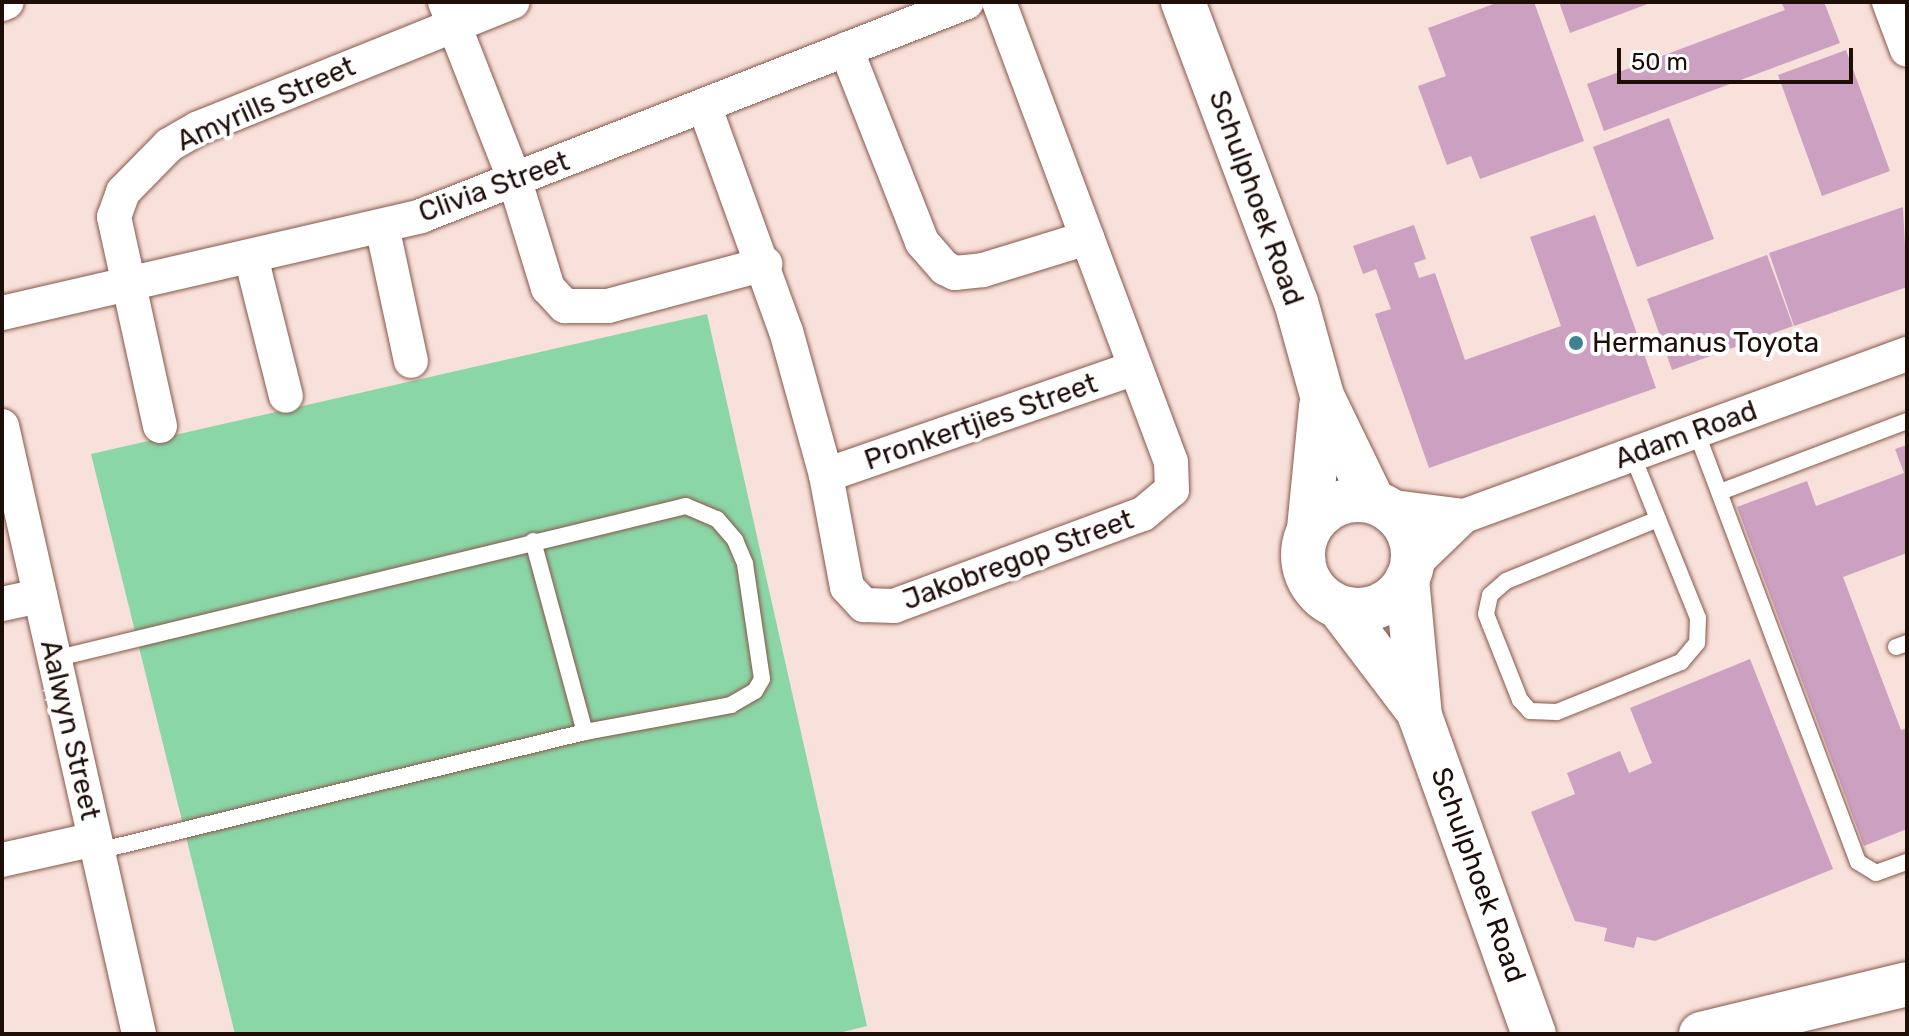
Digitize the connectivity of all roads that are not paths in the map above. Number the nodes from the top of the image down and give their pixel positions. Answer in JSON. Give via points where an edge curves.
{"nodes":[{"id":1,"x":513,"y":2,"type":"edge"},
{"id":2,"x":967,"y":2,"type":"edge"},
{"id":3,"x":999,"y":2,"type":"edge"},
{"id":4,"x":1183,"y":2,"type":"edge"},
{"id":5,"x":1889,"y":2,"type":"edge"},
{"id":6,"x":449,"y":14,"type":"edge"},
{"id":7,"x":846,"y":49,"type":"junction"},
{"id":8,"x":1907,"y":50,"type":"edge"},
{"id":9,"x":704,"y":105,"type":"junction"},
{"id":10,"x":515,"y":181,"type":"junction"},
{"id":11,"x":382,"y":226,"type":"junction"},
{"id":12,"x":1087,"y":238,"type":"junction"},
{"id":13,"x":251,"y":257,"type":"junction"},
{"id":14,"x":765,"y":264,"type":"junction"},
{"id":15,"x":129,"y":285,"type":"junction"},
{"id":16,"x":2,"y":313,"type":"edge"},
{"id":17,"x":1907,"y":354,"type":"edge"},
{"id":18,"x":411,"y":361,"type":"dead end"},
{"id":19,"x":1135,"y":368,"type":"junction"},
{"id":20,"x":286,"y":396,"type":"dead end"},
{"id":21,"x":1322,"y":396,"type":"junction"},
{"id":22,"x":1907,"y":421,"type":"edge"},
{"id":23,"x":2,"y":426,"type":"edge"},
{"id":24,"x":160,"y":426,"type":"dead end"},
{"id":25,"x":1696,"y":431,"type":"junction"},
{"id":26,"x":1632,"y":454,"type":"junction"},
{"id":27,"x":826,"y":475,"type":"junction"},
{"id":28,"x":1720,"y":492,"type":"junction"},
{"id":29,"x":1379,"y":504,"type":"junction"},
{"id":30,"x":1464,"y":516,"type":"junction"},
{"id":31,"x":1658,"y":519,"type":"junction"},
{"id":32,"x":1309,"y":529,"type":"junction"},
{"id":33,"x":533,"y":541,"type":"junction"},
{"id":34,"x":1410,"y":572,"type":"junction"},
{"id":35,"x":40,"y":596,"type":"junction"},
{"id":36,"x":2,"y":604,"type":"edge"},
{"id":37,"x":1339,"y":607,"type":"junction"},
{"id":38,"x":54,"y":659,"type":"junction"},
{"id":39,"x":1420,"y":716,"type":"junction"},
{"id":40,"x":585,"y":732,"type":"junction"},
{"id":41,"x":96,"y":845,"type":"junction"},
{"id":42,"x":2,"y":860,"type":"edge"},
{"id":43,"x":1907,"y":862,"type":"edge"},
{"id":44,"x":1907,"y":984,"type":"edge"},
{"id":45,"x":139,"y":1034,"type":"edge"},
{"id":46,"x":1534,"y":1034,"type":"edge"},
{"id":47,"x":1701,"y":1034,"type":"edge"}],
"edges":[{"from":1,"to":6,"type":"street","name":"Amyrills Street"},
{"from":2,"to":7,"type":"street","name":"Clivia Street"},
{"from":3,"to":12,"type":"street","name":"Jakobregop Street"},
{"from":4,"to":21,"type":"street","name":"Schulphoek Road","via":[[1296,302]]},
{"from":5,"to":8,"type":"street"},
{"from":6,"to":10,"type":"street"},
{"from":6,"to":15,"type":"street","name":"Amyrills Street","via":[[169,145],[132,180],[116,205]]},
{"from":7,"to":9,"type":"street","name":"Clivia Street"},
{"from":7,"to":12,"type":"street","via":[[922,242],[945,268],[955,273],[983,270]]},
{"from":9,"to":10,"type":"street","name":"Clivia Street"},
{"from":9,"to":14,"type":"street","name":"Jakobregop Street"},
{"from":10,"to":11,"type":"street","name":"Clivia Street"},
{"from":10,"to":14,"type":"street","via":[[548,288],[565,306],[608,306]]},
{"from":11,"to":13,"type":"street","name":"Clivia Street"},
{"from":11,"to":18,"type":"street"},
{"from":12,"to":19,"type":"street","name":"Jakobregop Street"},
{"from":13,"to":15,"type":"street","name":"Clivia Street"},
{"from":13,"to":20,"type":"street"},
{"from":14,"to":27,"type":"street","name":"Jakobregop Street"},
{"from":15,"to":16,"type":"street","name":"Clivia Street"},
{"from":15,"to":24,"type":"street"},
{"from":17,"to":25,"type":"street","name":"Adam Road"},
{"from":19,"to":27,"type":"street","name":"Pronkertjies Street"},
{"from":19,"to":27,"type":"street","name":"Jakobregop Street","via":[[1171,462],[1172,490],[1166,499],[1143,514],[894,606],[864,605],[847,587]]},
{"from":21,"to":29,"type":"street","name":"Schulphoek Road"},
{"from":21,"to":32,"type":"street","name":"Schulphoek Road"},
{"from":22,"to":28,"type":"lane"},
{"from":23,"to":35,"type":"street","name":"Aalwyn Street"},
{"from":25,"to":26,"type":"street","name":"Adam Road"},
{"from":25,"to":28,"type":"lane"},
{"from":26,"to":30,"type":"street","name":"Adam Road"},
{"from":26,"to":31,"type":"lane"},
{"from":28,"to":43,"type":"lane","via":[[1858,862],[1876,873]]},
{"from":29,"to":30,"type":"street","name":"Adam Road"},
{"from":29,"to":32,"type":"street","via":[[1336,504]]},
{"from":29,"to":34,"type":"street","via":[[1408,532]]},
{"from":30,"to":34,"type":"street","name":"Adam Road"},
{"from":31,"to":31,"type":"lane","via":[[1506,581],[1490,595],[1486,614],[1520,700],[1530,711],[1557,712],[1691,654],[1699,635],[1698,618]]},
{"from":32,"to":37,"type":"street","via":[[1304,544],[1306,575],[1314,589]]},
{"from":33,"to":38,"type":"lane"},
{"from":33,"to":40,"type":"lane"},
{"from":33,"to":40,"type":"lane","via":[[686,506],[717,519],[735,540],[745,564],[763,659],[755,691],[731,705]]},
{"from":34,"to":37,"type":"street","via":[[1398,592],[1371,608]]},
{"from":34,"to":39,"type":"street","name":"Schulphoek Road"},
{"from":35,"to":36,"type":"street"},
{"from":35,"to":38,"type":"street","name":"Aalwyn Street"},
{"from":37,"to":39,"type":"street","name":"Schulphoek Road"},
{"from":38,"to":41,"type":"street","name":"Aalwyn Street"},
{"from":39,"to":46,"type":"street","name":"Schulphoek Road"},
{"from":40,"to":41,"type":"lane"},
{"from":41,"to":42,"type":"street"},
{"from":41,"to":45,"type":"street","name":"Aalwyn Street"},
{"from":44,"to":47,"type":"street"}]}
